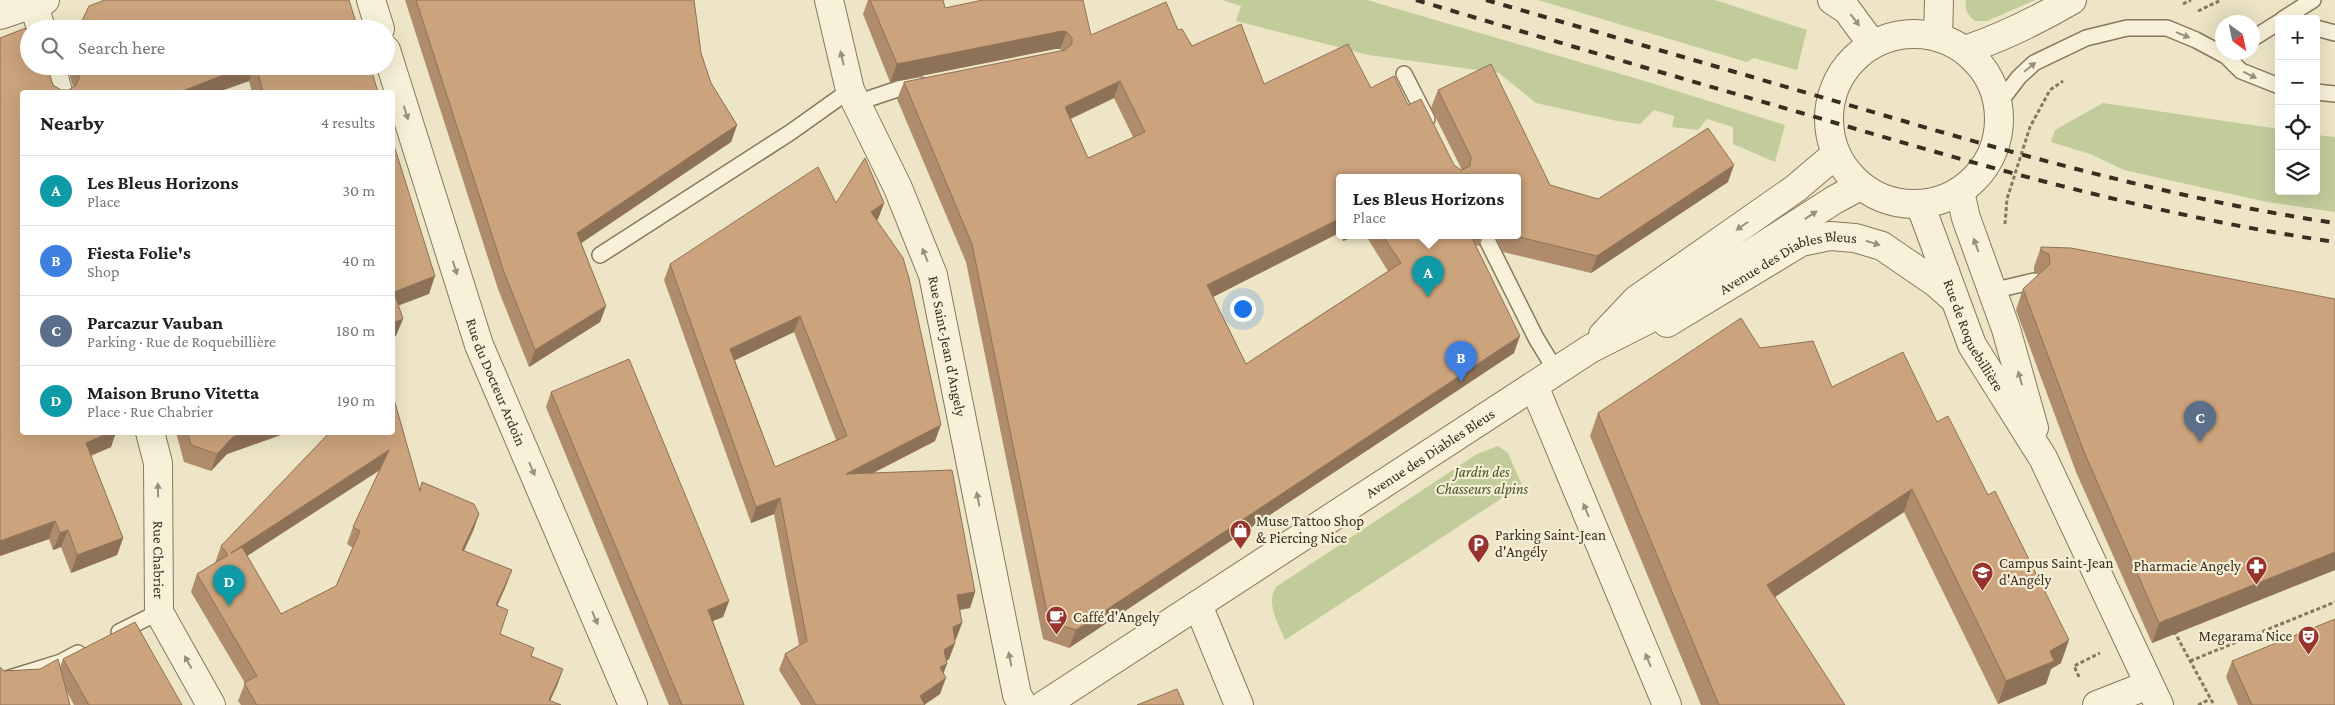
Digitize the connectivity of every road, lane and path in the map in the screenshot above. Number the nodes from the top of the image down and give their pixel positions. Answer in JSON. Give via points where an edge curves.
{"nodes":[{"id":1,"x":371,"y":0,"type":"edge"},
{"id":2,"x":829,"y":0,"type":"edge"},
{"id":3,"x":1832,"y":0,"type":"edge"},
{"id":4,"x":1939,"y":0,"type":"edge"},
{"id":5,"x":2072,"y":0,"type":"edge"},
{"id":6,"x":2221,"y":0,"type":"edge"},
{"id":7,"x":2313,"y":0,"type":"edge"},
{"id":8,"x":40,"y":11,"type":"edge"},
{"id":9,"x":2191,"y":13,"type":"dead end"},
{"id":10,"x":2289,"y":15,"type":"edge"},
{"id":11,"x":0,"y":16,"type":"edge"},
{"id":12,"x":377,"y":20,"type":"edge"},
{"id":13,"x":2275,"y":25,"type":"edge"},
{"id":14,"x":2320,"y":29,"type":"edge"},
{"id":15,"x":2335,"y":33,"type":"edge"},
{"id":16,"x":2260,"y":34,"type":"edge"},
{"id":17,"x":1938,"y":37,"type":"junction"},
{"id":18,"x":1872,"y":44,"type":"junction"},
{"id":19,"x":2215,"y":48,"type":"edge"},
{"id":20,"x":1965,"y":50,"type":"junction"},
{"id":21,"x":2234,"y":60,"type":"edge"},
{"id":22,"x":1404,"y":74,"type":"dead end"},
{"id":23,"x":53,"y":75,"type":"edge"},
{"id":24,"x":394,"y":75,"type":"edge"},
{"id":25,"x":2064,"y":80,"type":"dead end"},
{"id":26,"x":935,"y":82,"type":"edge"},
{"id":27,"x":2275,"y":84,"type":"edge"},
{"id":28,"x":57,"y":90,"type":"edge"},
{"id":29,"x":2320,"y":92,"type":"edge"},
{"id":30,"x":2335,"y":94,"type":"edge"},
{"id":31,"x":853,"y":97,"type":"junction"},
{"id":32,"x":1999,"y":103,"type":"junction"},
{"id":33,"x":1434,"y":135,"type":"edge"},
{"id":34,"x":1836,"y":154,"type":"junction"},
{"id":35,"x":1860,"y":186,"type":"junction"},
{"id":36,"x":1960,"y":192,"type":"junction"},
{"id":37,"x":1920,"y":204,"type":"junction"},
{"id":38,"x":2004,"y":226,"type":"dead end"},
{"id":39,"x":1486,"y":239,"type":"edge"},
{"id":40,"x":600,"y":255,"type":"dead end"},
{"id":41,"x":2034,"y":281,"type":"edge"},
{"id":42,"x":1992,"y":291,"type":"junction"},
{"id":43,"x":1953,"y":298,"type":"junction"},
{"id":44,"x":1590,"y":348,"type":"junction"},
{"id":45,"x":1545,"y":378,"type":"junction"},
{"id":46,"x":151,"y":435,"type":"edge"},
{"id":47,"x":2043,"y":458,"type":"junction"},
{"id":48,"x":2335,"y":602,"type":"edge"},
{"id":49,"x":1198,"y":605,"type":"junction"},
{"id":50,"x":159,"y":612,"type":"junction"},
{"id":51,"x":2172,"y":628,"type":"edge"},
{"id":52,"x":105,"y":639,"type":"edge"},
{"id":53,"x":87,"y":648,"type":"edge"},
{"id":54,"x":2190,"y":662,"type":"junction"},
{"id":55,"x":0,"y":681,"type":"edge"},
{"id":56,"x":2154,"y":695,"type":"edge"},
{"id":57,"x":2210,"y":699,"type":"junction"},
{"id":58,"x":211,"y":705,"type":"edge"},
{"id":59,"x":633,"y":705,"type":"edge"},
{"id":60,"x":1023,"y":705,"type":"edge"},
{"id":61,"x":1044,"y":705,"type":"edge"},
{"id":62,"x":1239,"y":705,"type":"edge"},
{"id":63,"x":1666,"y":705,"type":"edge"},
{"id":64,"x":2097,"y":705,"type":"edge"},
{"id":65,"x":2198,"y":705,"type":"edge"},
{"id":66,"x":2214,"y":705,"type":"edge"}],
"edges":[{"from":1,"to":12,"type":"street"},
{"from":31,"to":2,"type":"street","name":"Rue Saint-Jean d'Angely","one_way":true},
{"from":3,"to":18,"type":"street","one_way":true,"via":[[1847,10]]},
{"from":4,"to":17,"type":"street"},
{"from":5,"to":20,"type":"street","via":[[2010,32]]},
{"from":6,"to":9,"type":"path"},
{"from":7,"to":10,"type":"lane"},
{"from":8,"to":11,"type":"street"},
{"from":13,"to":16,"type":"lane"},
{"from":14,"to":15,"type":"lane"},
{"from":17,"to":18,"type":"street","via":[[1894,36]]},
{"from":17,"to":20,"type":"street"},
{"from":18,"to":34,"type":"street","via":[[1853,60],[1838,81],[1830,105],[1830,130]]},
{"from":32,"to":19,"type":"lane","one_way":true,"via":[[2018,77],[2034,63],[2086,38],[2127,28],[2168,28]]},
{"from":20,"to":32,"type":"street","via":[[1992,83]]},
{"from":21,"to":27,"type":"lane","one_way":true,"via":[[2242,70]]},
{"from":22,"to":33,"type":"lane"},
{"from":23,"to":28,"type":"street"},
{"from":24,"to":59,"type":"street","name":"Rue du Docteur Ardoin","one_way":true,"via":[[479,345]]},
{"from":25,"to":38,"type":"path","via":[[2050,90],[2030,127],[2007,199]]},
{"from":26,"to":31,"type":"lane"},
{"from":29,"to":30,"type":"lane"},
{"from":31,"to":40,"type":"lane","via":[[791,132]]},
{"from":60,"to":31,"type":"street","name":"Rue Saint-Jean d'Angely","one_way":true,"via":[[1017,695],[933,274],[898,188]]},
{"from":32,"to":36,"type":"street","via":[[2000,129],[1992,154],[1979,175]]},
{"from":34,"to":35,"type":"street"},
{"from":34,"to":44,"type":"street","name":"Avenue des Diables Bleus","one_way":true,"via":[[1796,188],[1636,300]]},
{"from":35,"to":37,"type":"street","via":[[1898,203]]},
{"from":44,"to":35,"type":"street","name":"Avenue des Diables Bleus","one_way":true,"via":[[1651,318]]},
{"from":36,"to":37,"type":"street"},
{"from":42,"to":36,"type":"street","name":"Rue de Roquebillière","one_way":true},
{"from":37,"to":43,"type":"street","name":"Rue de Roquebillière"},
{"from":39,"to":45,"type":"lane","via":[[1536,338]]},
{"from":41,"to":42,"type":"lane"},
{"from":47,"to":42,"type":"street","name":"Rue de Roquebillière","one_way":true,"via":[[2006,328]]},
{"from":44,"to":43,"type":"street","name":"Avenue des Diables Bleus","one_way":true,"via":[[1658,328],[1801,242],[1830,236],[1855,238],[1882,246]]},
{"from":43,"to":47,"type":"street","name":"Rue de Roquebillière","via":[[1972,345]]},
{"from":44,"to":45,"type":"street","name":"Avenue des Diables Bleus"},
{"from":45,"to":49,"type":"street","name":"Avenue des Diables Bleus"},
{"from":63,"to":45,"type":"street","one_way":true},
{"from":50,"to":46,"type":"street","name":"Rue Chabrier","one_way":true,"via":[[158,463]]},
{"from":47,"to":56,"type":"street","name":"Rue de Roquebillière"},
{"from":48,"to":54,"type":"path"},
{"from":49,"to":61,"type":"street","name":"Avenue des Diables Bleus"},
{"from":49,"to":62,"type":"street"},
{"from":50,"to":52,"type":"lane"},
{"from":58,"to":50,"type":"street","name":"Rue Chabrier","one_way":true},
{"from":51,"to":54,"type":"path"},
{"from":53,"to":55,"type":"lane","via":[[61,662]]},
{"from":54,"to":57,"type":"path"},
{"from":56,"to":64,"type":"street"},
{"from":57,"to":65,"type":"path"},
{"from":57,"to":66,"type":"path"}]}
